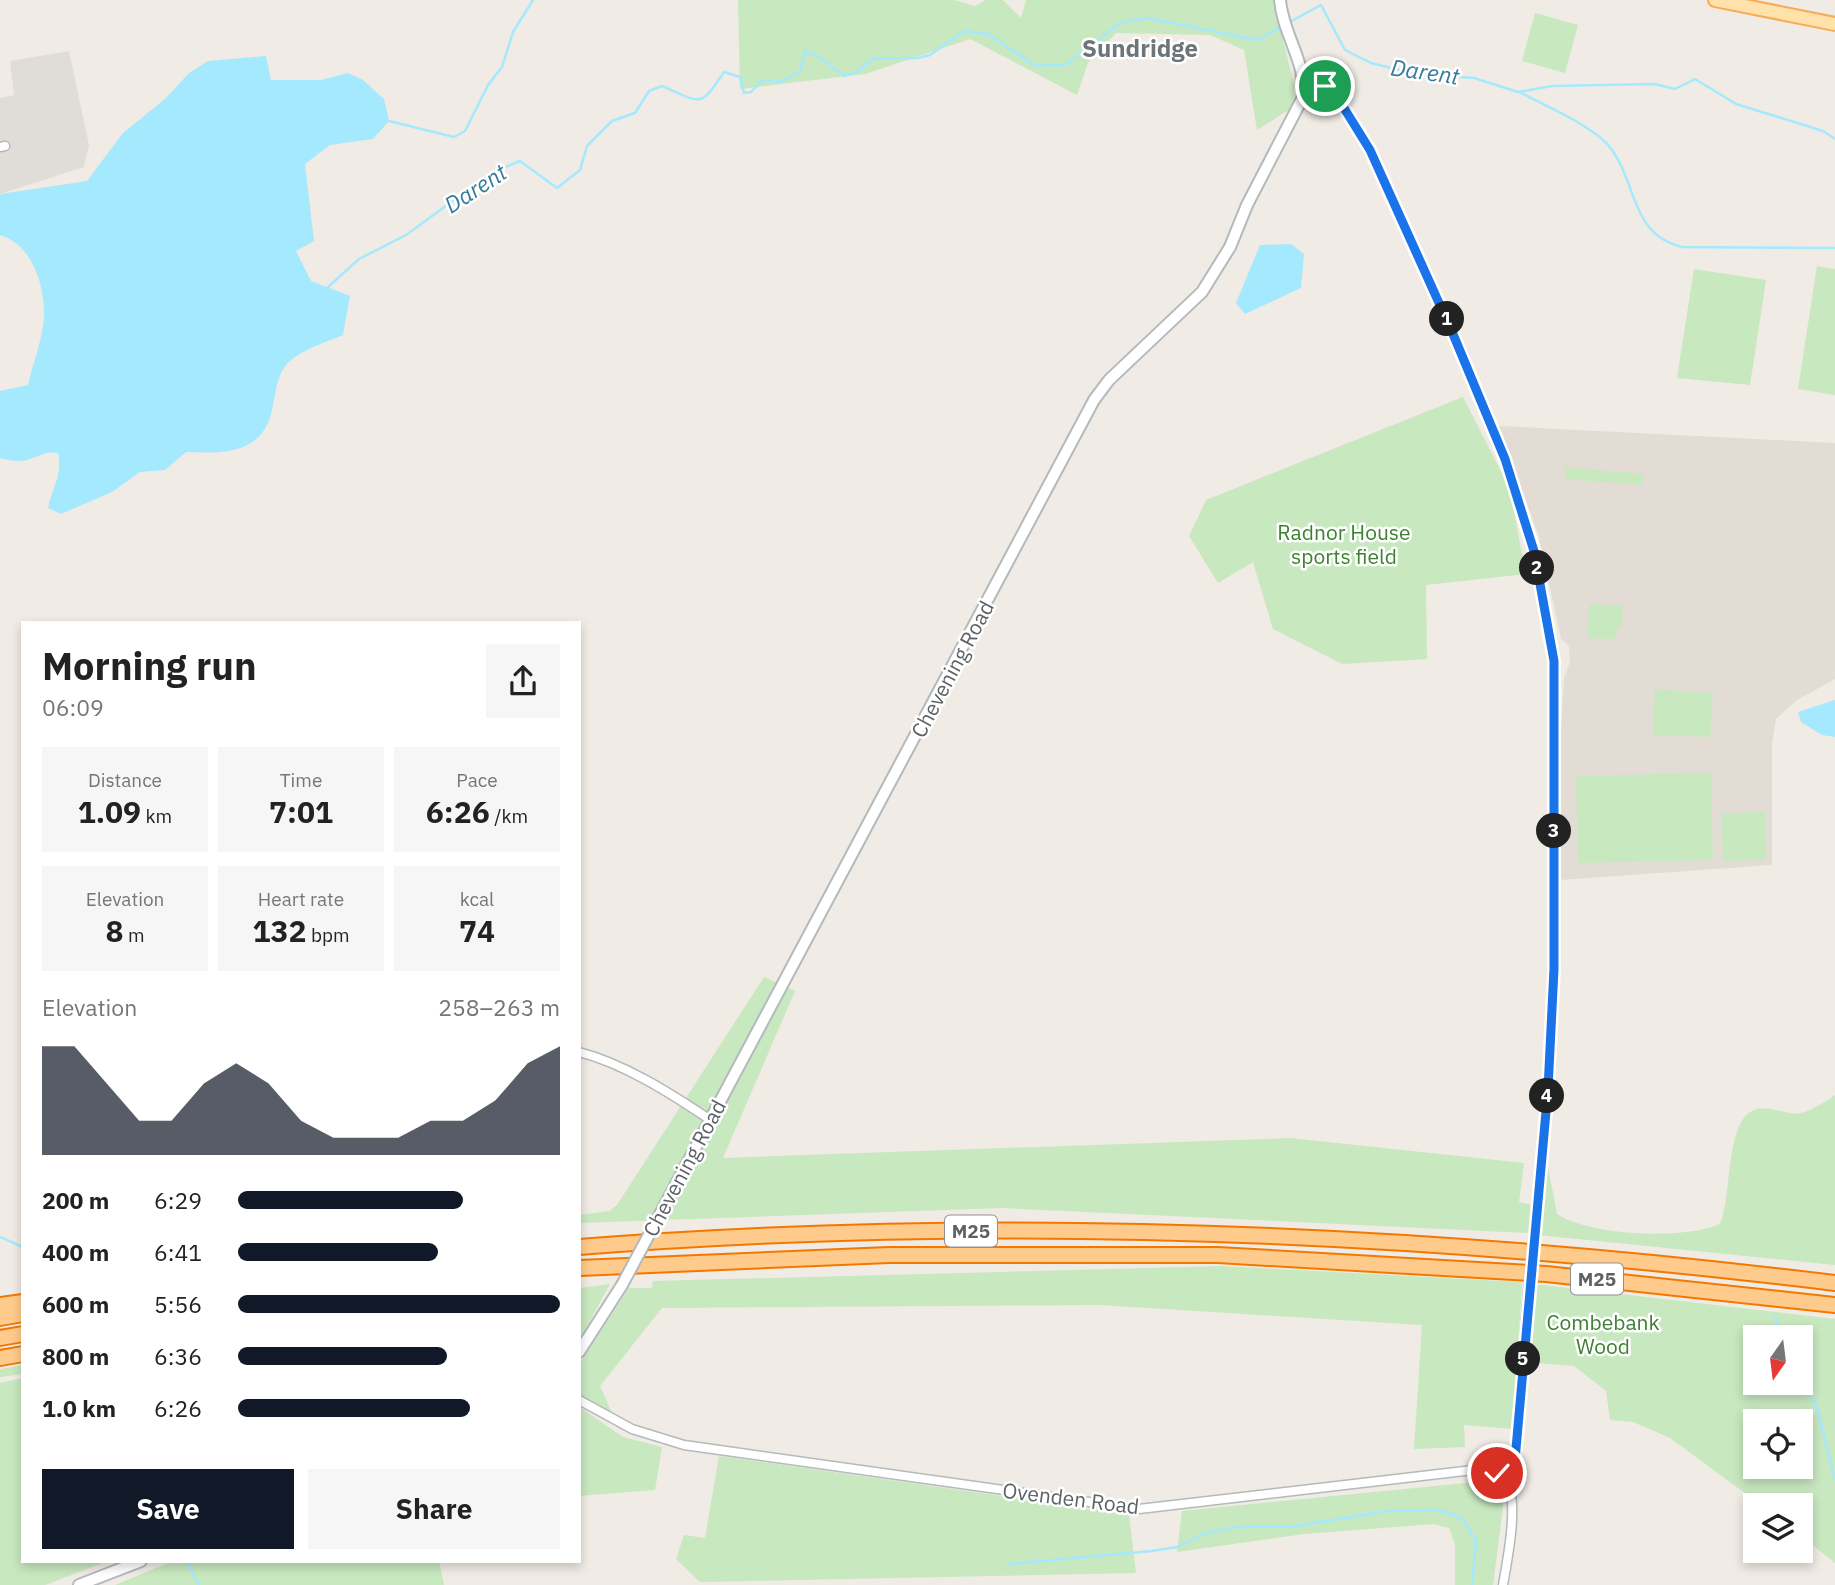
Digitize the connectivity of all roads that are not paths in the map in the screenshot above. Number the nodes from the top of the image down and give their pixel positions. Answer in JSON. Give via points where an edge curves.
{"nodes":[{"id":1,"x":1280,"y":0,"type":"edge"},
{"id":2,"x":1715,"y":0,"type":"edge"},
{"id":3,"x":1835,"y":23,"type":"edge"},
{"id":4,"x":1306,"y":78,"type":"junction"},
{"id":5,"x":581,"y":1053,"type":"edge"},
{"id":6,"x":709,"y":1119,"type":"junction"},
{"id":7,"x":581,"y":1247,"type":"edge"},
{"id":8,"x":581,"y":1271,"type":"edge"},
{"id":9,"x":1835,"y":1283,"type":"edge"},
{"id":10,"x":21,"y":1302,"type":"edge"},
{"id":11,"x":0,"y":1305,"type":"edge"},
{"id":12,"x":1835,"y":1305,"type":"edge"},
{"id":13,"x":21,"y":1314,"type":"edge"},
{"id":14,"x":0,"y":1318,"type":"edge"},
{"id":15,"x":21,"y":1334,"type":"edge"},
{"id":16,"x":0,"y":1338,"type":"edge"},
{"id":17,"x":581,"y":1349,"type":"edge"},
{"id":18,"x":21,"y":1354,"type":"edge"},
{"id":19,"x":0,"y":1358,"type":"edge"},
{"id":20,"x":581,"y":1401,"type":"edge"},
{"id":21,"x":1515,"y":1460,"type":"junction"},
{"id":22,"x":1497,"y":1473,"type":"junction"},
{"id":23,"x":1511,"y":1488,"type":"junction"},
{"id":24,"x":136,"y":1563,"type":"edge"},
{"id":25,"x":79,"y":1585,"type":"edge"},
{"id":26,"x":1503,"y":1585,"type":"edge"}],
"edges":[{"from":1,"to":4,"type":"main road","via":[[1287,37]]},
{"from":2,"to":3,"type":"main road"},
{"from":4,"to":6,"type":"main road","name":"Chevening Road","via":[[1299,105],[1230,247],[1202,292],[1109,380],[1075,434]]},
{"from":4,"to":21,"type":"street","bridge":true,"via":[[1332,91],[1370,150],[1453,334],[1505,459],[1534,551],[1551,644],[1555,695],[1554,969],[1548,1089]]},
{"from":5,"to":6,"type":"street","via":[[633,1074]]},
{"from":6,"to":17,"type":"main road","name":"Chevening Road","bridge":true,"via":[[622,1285]]},
{"from":7,"to":9,"type":"highway","number":"M25","via":[[887,1232],[1188,1232],[1482,1247]]},
{"from":8,"to":12,"type":"highway","number":"M25","via":[[889,1255],[1183,1254],[1522,1272]]},
{"from":10,"to":11,"type":"highway"},
{"from":13,"to":14,"type":"highway"},
{"from":15,"to":16,"type":"highway"},
{"from":18,"to":19,"type":"highway"},
{"from":20,"to":22,"type":"street","name":"Ovenden Road","via":[[632,1429],[684,1445],[1139,1509],[1473,1470]]},
{"from":21,"to":22,"type":"street"},
{"from":21,"to":23,"type":"street"},
{"from":22,"to":23,"type":"street"},
{"from":23,"to":26,"type":"street"},
{"from":24,"to":25,"type":"main road"}]}
